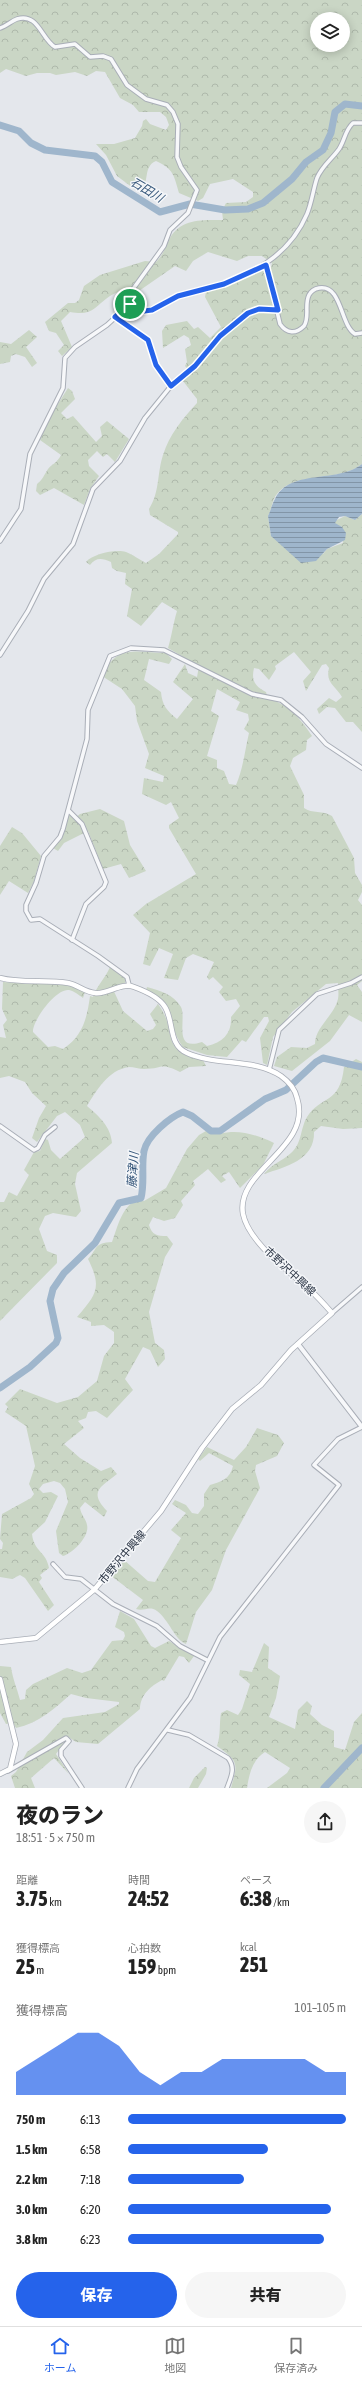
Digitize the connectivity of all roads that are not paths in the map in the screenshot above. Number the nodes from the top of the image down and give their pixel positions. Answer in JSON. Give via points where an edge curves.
{"nodes":[{"id":1,"x":0,"y":28,"type":"edge"},
{"id":2,"x":362,"y":123,"type":"edge"},
{"id":3,"x":266,"y":265,"type":"junction"},
{"id":4,"x":130,"y":304,"type":"junction"},
{"id":5,"x":278,"y":310,"type":"junction"},
{"id":6,"x":115,"y":317,"type":"junction"},
{"id":7,"x":362,"y":334,"type":"edge"},
{"id":8,"x":171,"y":386,"type":"junction"},
{"id":9,"x":0,"y":541,"type":"edge"},
{"id":10,"x":0,"y":655,"type":"edge"},
{"id":11,"x":362,"y":768,"type":"edge"},
{"id":12,"x":69,"y":811,"type":"junction"},
{"id":13,"x":72,"y":940,"type":"junction"},
{"id":14,"x":362,"y":977,"type":"edge"},
{"id":15,"x":0,"y":978,"type":"edge"},
{"id":16,"x":129,"y":985,"type":"junction"},
{"id":17,"x":269,"y":1070,"type":"junction"},
{"id":18,"x":0,"y":1126,"type":"edge"},
{"id":19,"x":55,"y":1126,"type":"dead end"},
{"id":20,"x":362,"y":1287,"type":"edge"},
{"id":21,"x":332,"y":1312,"type":"junction"},
{"id":22,"x":298,"y":1344,"type":"junction"},
{"id":23,"x":362,"y":1427,"type":"edge"},
{"id":24,"x":53,"y":1564,"type":"dead end"},
{"id":25,"x":94,"y":1590,"type":"junction"},
{"id":26,"x":0,"y":1642,"type":"edge"},
{"id":27,"x":207,"y":1660,"type":"junction"},
{"id":28,"x":0,"y":1679,"type":"edge"},
{"id":29,"x":168,"y":1730,"type":"junction"},
{"id":30,"x":8,"y":1771,"type":"junction"},
{"id":31,"x":0,"y":1774,"type":"edge"},
{"id":32,"x":82,"y":1788,"type":"edge"},
{"id":33,"x":128,"y":1788,"type":"edge"},
{"id":34,"x":227,"y":1788,"type":"edge"}],
"edges":[{"from":1,"to":4,"type":"street","via":[[16,19],[30,20],[41,28],[56,47],[75,44],[90,57],[103,56],[111,59],[127,85],[146,99],[170,107],[178,124],[176,157],[197,190],[188,213],[170,230],[164,246],[133,289]]},
{"from":2,"to":3,"type":"street","via":[[353,123],[349,127],[339,149],[326,162],[317,179],[302,225],[276,258]]},
{"from":3,"to":4,"type":"street","via":[[224,284],[178,296],[152,310],[144,311]]},
{"from":3,"to":5,"type":"street"},
{"from":4,"to":6,"type":"street"},
{"from":5,"to":7,"type":"street","via":[[282,327],[289,332],[298,332],[306,324],[310,293],[316,289],[326,288],[336,298],[349,330],[355,334]]},
{"from":5,"to":8,"type":"street","via":[[259,309],[248,313],[220,336],[195,366]]},
{"from":6,"to":8,"type":"street","via":[[148,340],[156,365]]},
{"from":6,"to":9,"type":"street","via":[[75,347],[66,358],[63,388],[30,454],[21,509]]},
{"from":8,"to":10,"type":"street","via":[[145,418],[120,460],[93,489],[72,544],[44,579],[28,611]]},
{"from":11,"to":12,"type":"street","via":[[326,744],[302,717],[280,700],[252,694],[164,650],[131,648],[108,658],[91,698],[86,716],[87,740]]},
{"from":12,"to":13,"type":"street","via":[[82,824],[106,882],[86,904]]},
{"from":12,"to":13,"type":"street","via":[[60,837],[44,856],[26,911],[31,920],[40,919]]},
{"from":13,"to":16,"type":"street","via":[[127,977]]},
{"from":14,"to":17,"type":"street","via":[[317,994],[279,1030]]},
{"from":15,"to":16,"type":"main road","via":[[70,983],[96,993]]},
{"from":16,"to":17,"type":"main road","name":"市野沢中興線","via":[[152,996],[164,1006],[173,1037],[187,1053]]},
{"from":17,"to":21,"type":"main road","name":"市野沢中興線","via":[[285,1079],[296,1093],[300,1114],[296,1128],[285,1144],[249,1187],[244,1197],[245,1221],[255,1238]]},
{"from":18,"to":19,"type":"street","via":[[34,1150]]},
{"from":20,"to":21,"type":"street"},
{"from":21,"to":22,"type":"main road","name":"市野沢中興線"},
{"from":22,"to":23,"type":"street"},
{"from":22,"to":25,"type":"main road","name":"市野沢中興線","via":[[261,1385],[232,1409],[202,1448],[161,1511]]},
{"from":23,"to":27,"type":"street","via":[[338,1439],[314,1465],[339,1484],[220,1637]]},
{"from":24,"to":25,"type":"street","via":[[64,1577],[81,1579]]},
{"from":25,"to":26,"type":"main road","name":"市野沢中興線","via":[[36,1638]]},
{"from":25,"to":27,"type":"street","via":[[113,1604],[157,1626],[180,1646]]},
{"from":27,"to":29,"type":"street","via":[[190,1698]]},
{"from":28,"to":30,"type":"main road","via":[[16,1744]]},
{"from":29,"to":33,"type":"street","via":[[137,1770]]},
{"from":29,"to":34,"type":"street","via":[[189,1735],[228,1758],[232,1774]]},
{"from":30,"to":31,"type":"main road"},
{"from":30,"to":32,"type":"street","via":[[66,1738],[69,1741],[61,1750],[61,1756]]}]}
